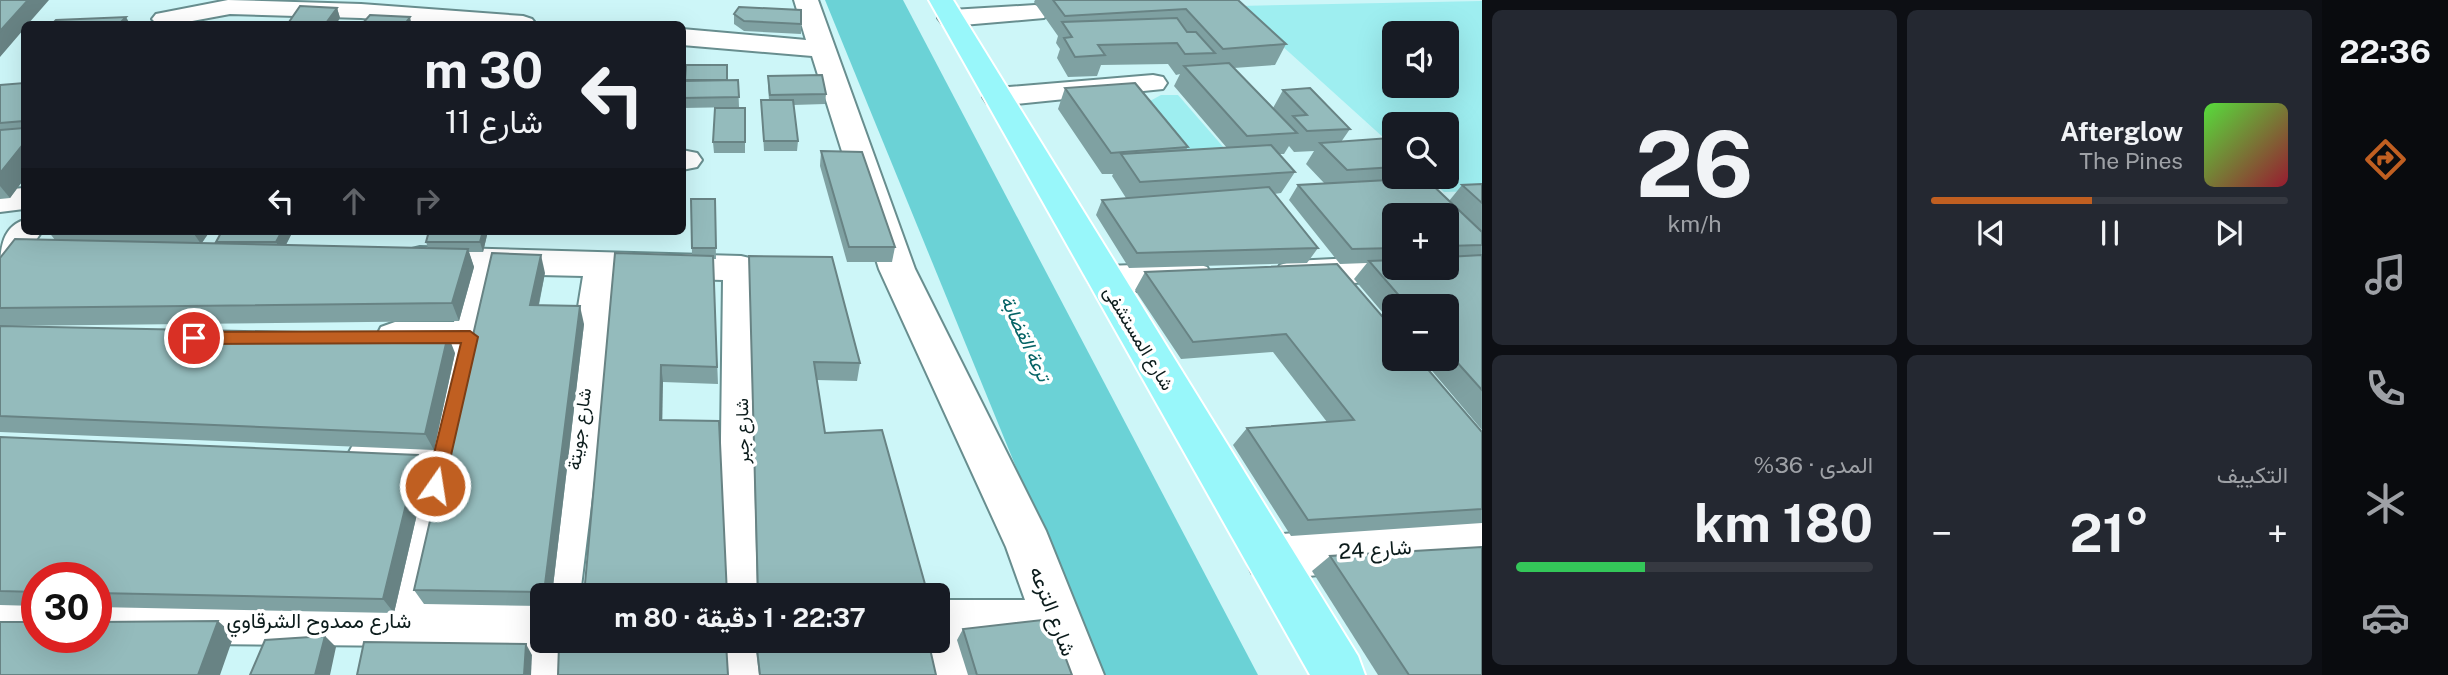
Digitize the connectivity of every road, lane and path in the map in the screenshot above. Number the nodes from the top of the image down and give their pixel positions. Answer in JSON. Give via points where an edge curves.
{"nodes":[{"id":1,"x":806,"y":0,"type":"edge"},
{"id":2,"x":305,"y":4,"type":"edge"},
{"id":3,"x":946,"y":9,"type":"edge"},
{"id":4,"x":1035,"y":13,"type":"dead end"},
{"id":5,"x":162,"y":14,"type":"edge"},
{"id":6,"x":356,"y":18,"type":"edge"},
{"id":7,"x":440,"y":21,"type":"edge"},
{"id":8,"x":686,"y":37,"type":"edge"},
{"id":9,"x":821,"y":49,"type":"junction"},
{"id":10,"x":1141,"y":92,"type":"edge"},
{"id":11,"x":997,"y":97,"type":"junction"},
{"id":12,"x":21,"y":199,"type":"edge"},
{"id":13,"x":0,"y":201,"type":"edge"},
{"id":14,"x":1312,"y":245,"type":"edge"},
{"id":15,"x":392,"y":259,"type":"edge"},
{"id":16,"x":488,"y":260,"type":"junction"},
{"id":17,"x":603,"y":263,"type":"junction"},
{"id":18,"x":1382,"y":269,"type":"edge"},
{"id":19,"x":1335,"y":272,"type":"junction"},
{"id":20,"x":1105,"y":279,"type":"junction"},
{"id":21,"x":1361,"y":302,"type":"edge"},
{"id":22,"x":360,"y":337,"type":"edge"},
{"id":23,"x":470,"y":337,"type":"junction"},
{"id":24,"x":331,"y":455,"type":"edge"},
{"id":25,"x":441,"y":459,"type":"junction"},
{"id":26,"x":1482,"y":540,"type":"edge"},
{"id":27,"x":1269,"y":557,"type":"junction"},
{"id":28,"x":557,"y":583,"type":"edge"},
{"id":29,"x":744,"y":583,"type":"edge"},
{"id":30,"x":0,"y":617,"type":"edge"},
{"id":31,"x":21,"y":617,"type":"edge"},
{"id":32,"x":112,"y":618,"type":"edge"},
{"id":33,"x":286,"y":620,"type":"junction"},
{"id":34,"x":530,"y":623,"type":"edge"},
{"id":35,"x":950,"y":625,"type":"edge"},
{"id":36,"x":1059,"y":625,"type":"junction"},
{"id":37,"x":379,"y":635,"type":"junction"},
{"id":38,"x":950,"y":650,"type":"edge"},
{"id":39,"x":545,"y":653,"type":"edge"},
{"id":40,"x":747,"y":653,"type":"edge"},
{"id":41,"x":265,"y":664,"type":"edge"},
{"id":42,"x":541,"y":675,"type":"edge"},
{"id":43,"x":750,"y":675,"type":"edge"},
{"id":44,"x":957,"y":675,"type":"edge"},
{"id":45,"x":1078,"y":675,"type":"edge"},
{"id":46,"x":1339,"y":675,"type":"edge"}],
"edges":[{"from":1,"to":9,"type":"street","name":"شارع الترعه"},
{"from":2,"to":5,"type":"street"},
{"from":2,"to":6,"type":"street"},
{"from":3,"to":4,"type":"street"},
{"from":3,"to":11,"type":"main road","name":"شارع المستشفى"},
{"from":6,"to":7,"type":"street"},
{"from":8,"to":9,"type":"street"},
{"from":9,"to":36,"type":"street","name":"شارع الترعه","via":[[897,269],[1029,546]]},
{"from":10,"to":11,"type":"street"},
{"from":11,"to":20,"type":"main road","name":"شارع المستشفى"},
{"from":12,"to":13,"type":"street"},
{"from":14,"to":19,"type":"street"},
{"from":15,"to":16,"type":"street"},
{"from":16,"to":17,"type":"street"},
{"from":16,"to":23,"type":"street"},
{"from":17,"to":28,"type":"street","name":"شارع جويتة"},
{"from":17,"to":29,"type":"street","name":"شارع جبر","via":[[741,268]]},
{"from":18,"to":19,"type":"street"},
{"from":19,"to":20,"type":"street"},
{"from":19,"to":21,"type":"street"},
{"from":20,"to":27,"type":"main road","name":"شارع المستشفى"},
{"from":22,"to":23,"type":"street"},
{"from":23,"to":25,"type":"street"},
{"from":24,"to":25,"type":"street"},
{"from":25,"to":37,"type":"street"},
{"from":26,"to":27,"type":"street","name":"شارع 24"},
{"from":27,"to":46,"type":"main road","name":"شارع المستشفى"},
{"from":30,"to":31,"type":"street"},
{"from":32,"to":33,"type":"street","name":"شارع ممدوح الشرقاوي"},
{"from":33,"to":37,"type":"street","name":"شارع ممدوح الشرقاوي"},
{"from":33,"to":41,"type":"street"},
{"from":34,"to":37,"type":"street","name":"شارع ممدوح الشرقاوي"},
{"from":35,"to":36,"type":"street"},
{"from":36,"to":45,"type":"street","name":"شارع الترعه"},
{"from":38,"to":44,"type":"street"},
{"from":39,"to":42,"type":"street"},
{"from":40,"to":43,"type":"street"}]}
